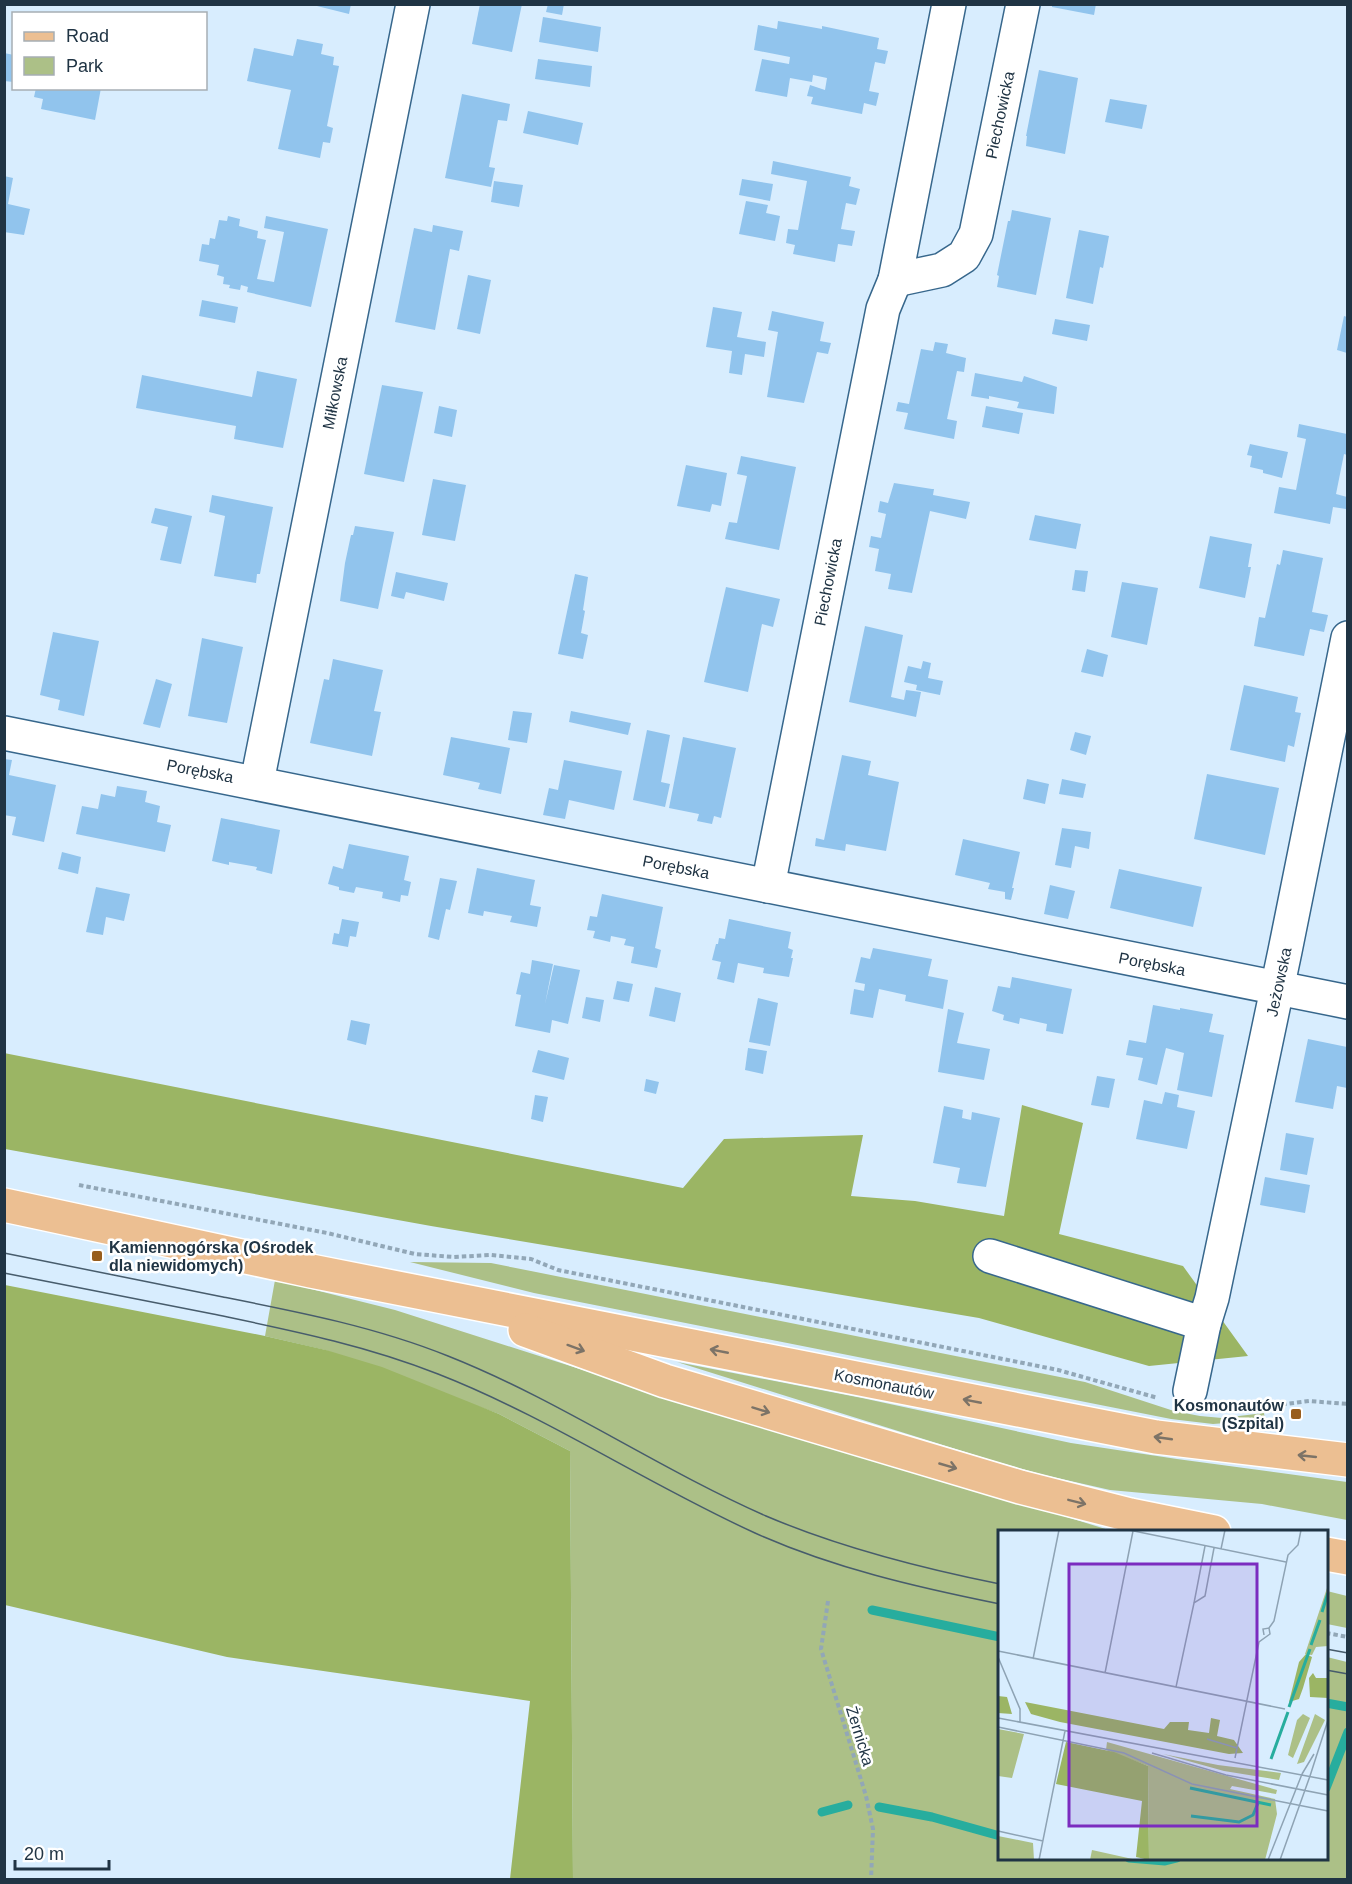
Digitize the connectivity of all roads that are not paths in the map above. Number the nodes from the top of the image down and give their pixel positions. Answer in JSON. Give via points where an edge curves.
{"nodes":[{"id":1,"x":413,"y":4,"type":"edge"},
{"id":2,"x":949,"y":4,"type":"edge"},
{"id":3,"x":1023,"y":4,"type":"edge"},
{"id":4,"x":895,"y":280,"type":"junction"},
{"id":5,"x":1347,"y":638,"type":"edge"},
{"id":6,"x":4,"y":732,"type":"edge"},
{"id":7,"x":257,"y":782,"type":"junction"},
{"id":8,"x":768,"y":886,"type":"junction"},
{"id":9,"x":1277,"y":989,"type":"junction"},
{"id":10,"x":1347,"y":1002,"type":"edge"},
{"id":11,"x":4,"y":1205,"type":"edge"},
{"id":12,"x":990,"y":1256,"type":"dead end"},
{"id":13,"x":422,"y":1293,"type":"junction"},
{"id":14,"x":1204,"y":1324,"type":"junction"},
{"id":15,"x":1177,"y":1396,"type":"road end"},
{"id":16,"x":1347,"y":1460,"type":"edge"},
{"id":17,"x":1204,"y":1530,"type":"edge"},
{"id":18,"x":1328,"y":1554,"type":"edge"},
{"id":19,"x":1347,"y":1558,"type":"edge"}],
"edges":[{"from":1,"to":7,"type":"street","name":"Miłkowska"},
{"from":2,"to":4,"type":"street","name":"Piechowicka"},
{"from":3,"to":4,"type":"street","name":"Piechowicka","via":[[976,234],[964,256],[942,270]]},
{"from":4,"to":8,"type":"street","name":"Piechowicka","via":[[883,309]]},
{"from":5,"to":9,"type":"street","name":"Jeżowska"},
{"from":6,"to":7,"type":"street","name":"Porębska"},
{"from":7,"to":8,"type":"street","name":"Porębska"},
{"from":8,"to":9,"type":"street","name":"Porębska"},
{"from":9,"to":10,"type":"street","name":"Porębska"},
{"from":9,"to":14,"type":"street","name":"Jeżowska"},
{"from":11,"to":13,"type":"main road","name":"Kosmonautów"},
{"from":12,"to":14,"type":"street"},
{"from":16,"to":13,"type":"main road","name":"Kosmonautów","one_way":true,"via":[[1156,1437]]},
{"from":13,"to":17,"type":"main road","name":"Kosmonautów","one_way":true,"via":[[665,1381],[1020,1487]]},
{"from":14,"to":15,"type":"street","name":"Jeżowska"},
{"from":18,"to":19,"type":"main road"}]}
